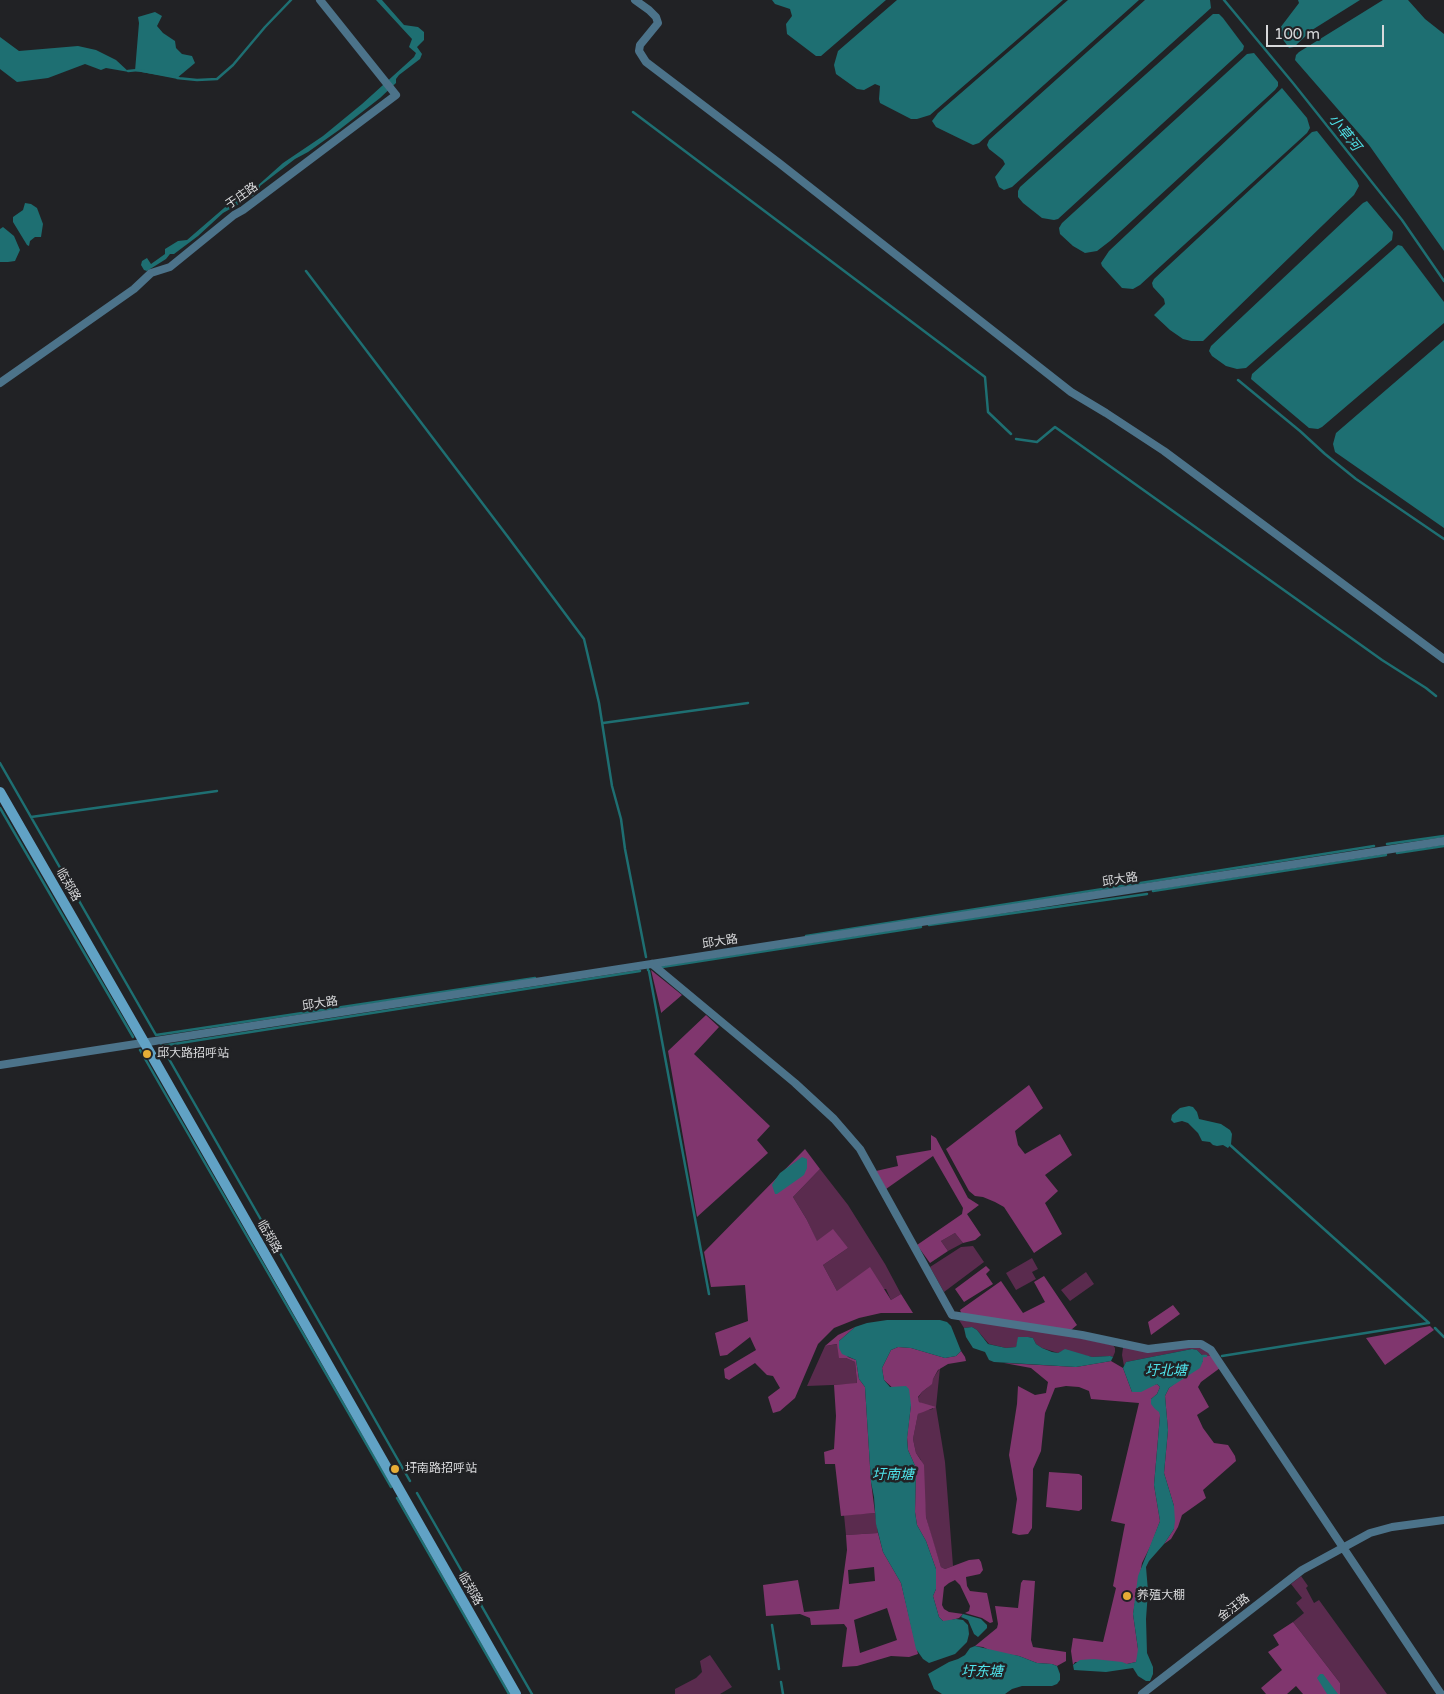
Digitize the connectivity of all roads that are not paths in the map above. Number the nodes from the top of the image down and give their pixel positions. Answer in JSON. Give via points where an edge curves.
{"nodes":[{"id":1,"x":320,"y":0,"type":"edge"},
{"id":2,"x":635,"y":0,"type":"edge"},
{"id":3,"x":0,"y":383,"type":"edge"},
{"id":4,"x":1444,"y":659,"type":"edge"},
{"id":5,"x":0,"y":792,"type":"edge"},
{"id":6,"x":1444,"y":841,"type":"edge"},
{"id":7,"x":652,"y":964,"type":"junction"},
{"id":8,"x":144,"y":1042,"type":"junction"},
{"id":9,"x":0,"y":1065,"type":"edge"},
{"id":10,"x":1444,"y":1520,"type":"edge"},
{"id":11,"x":1344,"y":1547,"type":"junction"},
{"id":12,"x":516,"y":1694,"type":"edge"},
{"id":13,"x":1142,"y":1694,"type":"edge"},
{"id":14,"x":1441,"y":1694,"type":"edge"}],
"edges":[{"from":1,"to":3,"type":"street","name":"于庄路","via":[[396,95],[234,214],[170,267],[151,273],[134,289]]},
{"from":2,"to":4,"type":"street","via":[[656,17],[658,23],[640,45],[639,51],[646,62],[1071,392],[1164,451]]},
{"from":5,"to":8,"type":"main road","name":"临郑路"},
{"from":6,"to":7,"type":"street","name":"邱大路"},
{"from":7,"to":8,"type":"street","name":"邱大路"},
{"from":7,"to":11,"type":"street","via":[[795,1083],[840,1126],[860,1150],[952,1315],[1082,1335],[1148,1349],[1189,1344],[1205,1346],[1211,1350]]},
{"from":8,"to":9,"type":"street","name":"邱大路"},
{"from":8,"to":12,"type":"main road","name":"临郑路"},
{"from":10,"to":11,"type":"street","name":"金汪路","via":[[1370,1533]]},
{"from":11,"to":13,"type":"street","name":"金汪路","via":[[1302,1570]]},
{"from":11,"to":14,"type":"street"}]}
